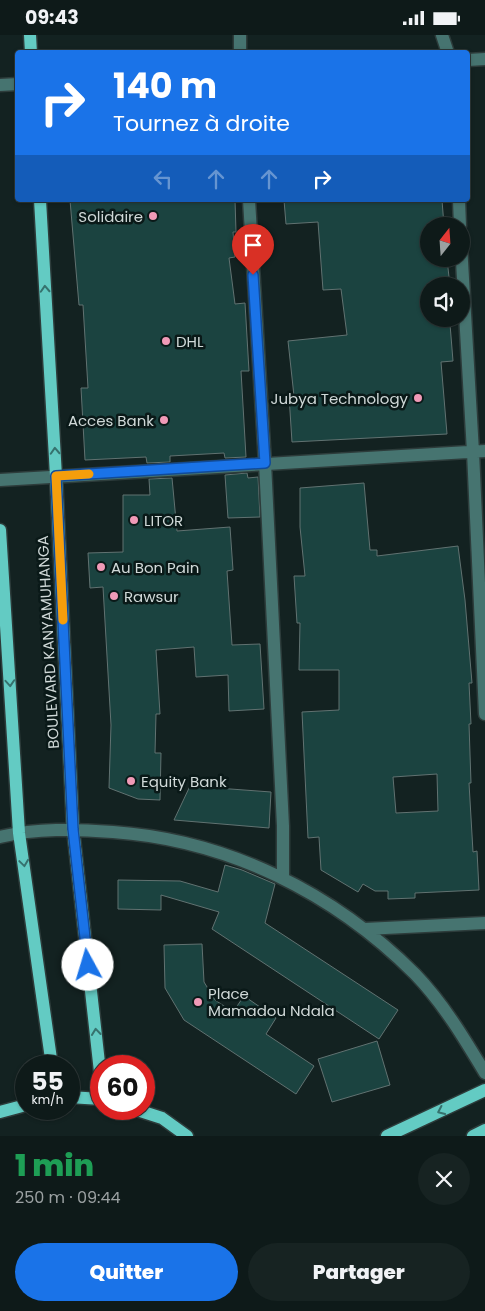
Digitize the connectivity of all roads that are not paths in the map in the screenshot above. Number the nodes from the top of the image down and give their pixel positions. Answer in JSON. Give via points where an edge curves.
{"nodes":[{"id":1,"x":30,"y":35,"type":"edge"},
{"id":2,"x":240,"y":35,"type":"edge"},
{"id":3,"x":442,"y":35,"type":"edge"},
{"id":4,"x":31,"y":50,"type":"edge"},
{"id":5,"x":240,"y":50,"type":"edge"},
{"id":6,"x":447,"y":50,"type":"edge"},
{"id":7,"x":485,"y":59,"type":"edge"},
{"id":8,"x":470,"y":60,"type":"edge"},
{"id":9,"x":15,"y":84,"type":"edge"},
{"id":10,"x":0,"y":85,"type":"edge"},
{"id":11,"x":40,"y":202,"type":"edge"},
{"id":12,"x":249,"y":202,"type":"edge"},
{"id":13,"x":459,"y":202,"type":"edge"},
{"id":14,"x":460,"y":217,"type":"edge"},
{"id":15,"x":463,"y":267,"type":"edge"},
{"id":16,"x":479,"y":451,"type":"edge"},
{"id":17,"x":265,"y":463,"type":"junction"},
{"id":18,"x":56,"y":476,"type":"junction"},
{"id":19,"x":0,"y":480,"type":"edge"},
{"id":20,"x":0,"y":530,"type":"edge"},
{"id":21,"x":485,"y":714,"type":"edge"},
{"id":22,"x":73,"y":829,"type":"junction"},
{"id":23,"x":19,"y":833,"type":"junction"},
{"id":24,"x":0,"y":837,"type":"edge"},
{"id":25,"x":283,"y":877,"type":"junction"},
{"id":26,"x":485,"y":923,"type":"edge"},
{"id":27,"x":365,"y":929,"type":"junction"},
{"id":28,"x":50,"y":1055,"type":"edge"},
{"id":29,"x":98,"y":1055,"type":"edge"},
{"id":30,"x":485,"y":1073,"type":"edge"},
{"id":31,"x":485,"y":1090,"type":"edge"},
{"id":32,"x":15,"y":1108,"type":"edge"},
{"id":33,"x":0,"y":1112,"type":"edge"},
{"id":34,"x":155,"y":1115,"type":"edge"},
{"id":35,"x":485,"y":1130,"type":"edge"},
{"id":36,"x":187,"y":1136,"type":"edge"},
{"id":37,"x":388,"y":1136,"type":"edge"},
{"id":38,"x":473,"y":1136,"type":"edge"}],
"edges":[{"from":1,"to":4,"type":"main road"},
{"from":2,"to":5,"type":"street"},
{"from":3,"to":6,"type":"street"},
{"from":7,"to":8,"type":"street"},
{"from":9,"to":10,"type":"street"},
{"from":18,"to":11,"type":"main road","name":"BOULEVARD KANYAMUHANGA","one_way":true},
{"from":12,"to":17,"type":"street"},
{"from":13,"to":14,"type":"street"},
{"from":15,"to":16,"type":"street"},
{"from":16,"to":17,"type":"street"},
{"from":16,"to":21,"type":"street"},
{"from":17,"to":18,"type":"street"},
{"from":17,"to":25,"type":"street"},
{"from":18,"to":19,"type":"street"},
{"from":18,"to":22,"type":"main road","name":"BOULEVARD KANYAMUHANGA"},
{"from":20,"to":23,"type":"main road","one_way":true},
{"from":22,"to":23,"type":"street"},
{"from":22,"to":25,"type":"street","via":[[146,834],[216,851]]},
{"from":29,"to":22,"type":"main road","name":"BOULEVARD KANYAMUHANGA","one_way":true},
{"from":23,"to":24,"type":"street"},
{"from":23,"to":28,"type":"main road","one_way":true},
{"from":25,"to":27,"type":"street","via":[[326,901]]},
{"from":26,"to":27,"type":"street"},
{"from":27,"to":30,"type":"street","via":[[415,975],[458,1028]]},
{"from":31,"to":37,"type":"main road","one_way":true},
{"from":32,"to":33,"type":"main road"},
{"from":34,"to":36,"type":"main road"},
{"from":35,"to":38,"type":"main road"}]}
